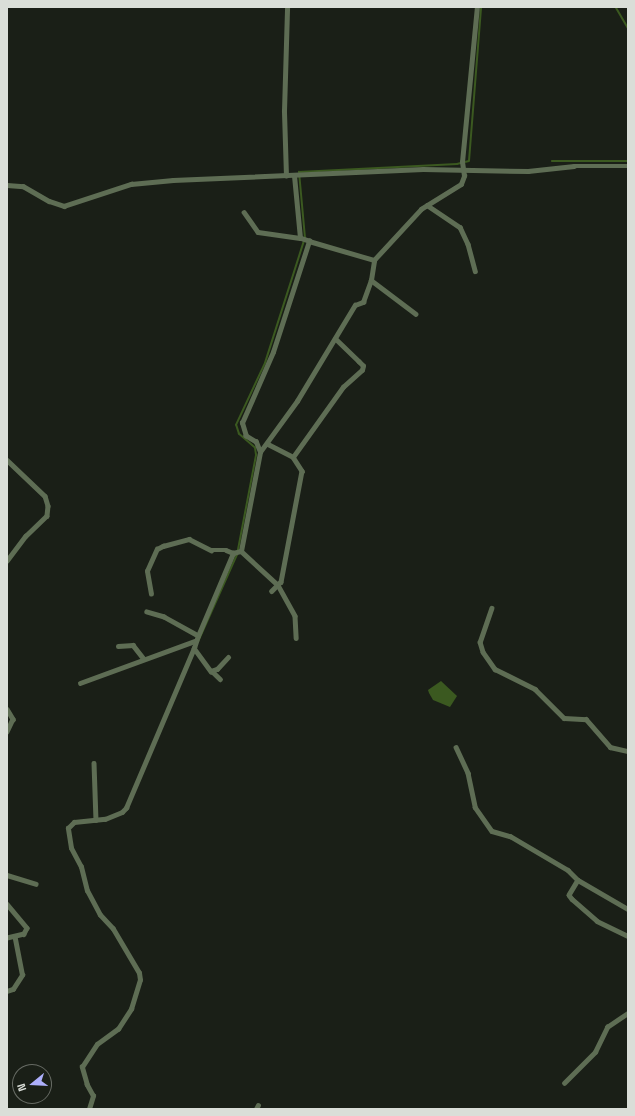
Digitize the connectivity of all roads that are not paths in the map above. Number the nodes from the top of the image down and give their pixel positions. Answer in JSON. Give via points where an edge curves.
{"nodes":[{"id":1,"x":287,"y":7,"type":"edge"},
{"id":2,"x":477,"y":7,"type":"edge"},
{"id":3,"x":462,"y":166,"type":"junction"},
{"id":4,"x":628,"y":166,"type":"edge"},
{"id":5,"x":286,"y":176,"type":"junction"},
{"id":6,"x":297,"y":176,"type":"junction"},
{"id":7,"x":7,"y":185,"type":"edge"},
{"id":8,"x":427,"y":205,"type":"junction"},
{"id":9,"x":244,"y":212,"type":"dead end"},
{"id":10,"x":304,"y":240,"type":"junction"},
{"id":11,"x":374,"y":260,"type":"junction"},
{"id":12,"x":475,"y":271,"type":"dead end"},
{"id":13,"x":371,"y":280,"type":"junction"},
{"id":14,"x":416,"y":314,"type":"dead end"},
{"id":15,"x":335,"y":339,"type":"junction"},
{"id":16,"x":268,"y":444,"type":"junction"},
{"id":17,"x":260,"y":452,"type":"junction"},
{"id":18,"x":293,"y":458,"type":"junction"},
{"id":19,"x":7,"y":460,"type":"edge"},
{"id":20,"x":237,"y":552,"type":"junction"},
{"id":21,"x":7,"y":561,"type":"edge"},
{"id":22,"x":278,"y":585,"type":"junction"},
{"id":23,"x":272,"y":591,"type":"dead end"},
{"id":24,"x":151,"y":594,"type":"dead end"},
{"id":25,"x":492,"y":608,"type":"dead end"},
{"id":26,"x":147,"y":612,"type":"dead end"},
{"id":27,"x":198,"y":636,"type":"junction"},
{"id":28,"x":296,"y":638,"type":"dead end"},
{"id":29,"x":195,"y":641,"type":"junction"},
{"id":30,"x":118,"y":646,"type":"dead end"},
{"id":31,"x":194,"y":648,"type":"junction"},
{"id":32,"x":228,"y":657,"type":"dead end"},
{"id":33,"x":143,"y":658,"type":"junction"},
{"id":34,"x":213,"y":672,"type":"junction"},
{"id":35,"x":220,"y":679,"type":"dead end"},
{"id":36,"x":80,"y":683,"type":"dead end"},
{"id":37,"x":7,"y":709,"type":"edge"},
{"id":38,"x":7,"y":732,"type":"edge"},
{"id":39,"x":456,"y":747,"type":"dead end"},
{"id":40,"x":628,"y":751,"type":"edge"},
{"id":41,"x":94,"y":763,"type":"dead end"},
{"id":42,"x":96,"y":820,"type":"junction"},
{"id":43,"x":7,"y":875,"type":"edge"},
{"id":44,"x":578,"y":880,"type":"junction"},
{"id":45,"x":36,"y":884,"type":"dead end"},
{"id":46,"x":7,"y":904,"type":"edge"},
{"id":47,"x":628,"y":909,"type":"edge"},
{"id":48,"x":628,"y":936,"type":"edge"},
{"id":49,"x":7,"y":938,"type":"edge"},
{"id":50,"x":15,"y":938,"type":"junction"},
{"id":51,"x":7,"y":991,"type":"edge"},
{"id":52,"x":628,"y":1013,"type":"edge"},
{"id":53,"x":564,"y":1082,"type":"dead end"},
{"id":54,"x":89,"y":1109,"type":"edge"}],
"edges":[{"from":1,"to":5,"type":"street","via":[[284,111]]},
{"from":2,"to":3,"type":"street"},
{"from":3,"to":4,"type":"street","via":[[528,171],[574,166]]},
{"from":3,"to":6,"type":"street"},
{"from":3,"to":8,"type":"street","via":[[462,184]]},
{"from":5,"to":6,"type":"street"},
{"from":5,"to":7,"type":"street","via":[[131,184],[64,206],[49,201],[23,186]]},
{"from":6,"to":10,"type":"street"},
{"from":8,"to":11,"type":"street"},
{"from":8,"to":12,"type":"street","via":[[460,227],[468,244]]},
{"from":9,"to":10,"type":"street","via":[[258,232]]},
{"from":10,"to":11,"type":"street"},
{"from":10,"to":17,"type":"street","via":[[273,352],[242,423],[246,436],[256,442]]},
{"from":11,"to":13,"type":"street"},
{"from":13,"to":14,"type":"street"},
{"from":13,"to":15,"type":"street","via":[[363,302],[355,305]]},
{"from":15,"to":16,"type":"street"},
{"from":15,"to":18,"type":"street","via":[[363,366],[362,370],[343,387]]},
{"from":16,"to":17,"type":"street"},
{"from":16,"to":18,"type":"street"},
{"from":17,"to":20,"type":"street"},
{"from":18,"to":22,"type":"street","via":[[302,471],[302,481]]},
{"from":19,"to":21,"type":"street","via":[[45,496],[48,506],[47,516],[26,536]]},
{"from":20,"to":22,"type":"street"},
{"from":20,"to":24,"type":"street","via":[[207,549],[189,539],[163,546],[157,549],[147,572]]},
{"from":20,"to":27,"type":"street"},
{"from":22,"to":23,"type":"street"},
{"from":22,"to":28,"type":"street","via":[[295,616]]},
{"from":25,"to":40,"type":"street","via":[[480,642],[483,652],[495,669],[535,689],[564,718],[586,719],[610,747]]},
{"from":26,"to":27,"type":"street","via":[[164,617]]},
{"from":27,"to":29,"type":"street"},
{"from":29,"to":31,"type":"street"},
{"from":29,"to":33,"type":"street"},
{"from":30,"to":33,"type":"street","via":[[133,645]]},
{"from":31,"to":34,"type":"street","via":[[208,669]]},
{"from":31,"to":42,"type":"street","via":[[126,808],[115,816]]},
{"from":32,"to":34,"type":"street"},
{"from":33,"to":36,"type":"street"},
{"from":34,"to":35,"type":"street"},
{"from":37,"to":38,"type":"street","via":[[13,719]]},
{"from":39,"to":44,"type":"street","via":[[468,773],[475,807],[487,826],[568,870]]},
{"from":41,"to":42,"type":"street"},
{"from":42,"to":54,"type":"street","via":[[69,825],[68,838],[81,867],[87,891],[100,915],[113,929],[139,973],[140,980],[131,1009],[118,1029],[97,1044],[82,1067],[93,1096]]},
{"from":43,"to":45,"type":"street"},
{"from":44,"to":47,"type":"street"},
{"from":44,"to":48,"type":"street","via":[[570,895],[572,899],[597,921]]},
{"from":46,"to":50,"type":"street","via":[[27,928],[24,934]]},
{"from":49,"to":50,"type":"street"},
{"from":50,"to":51,"type":"street","via":[[22,975],[13,990]]},
{"from":52,"to":53,"type":"street","via":[[608,1027],[595,1052]]}]}
